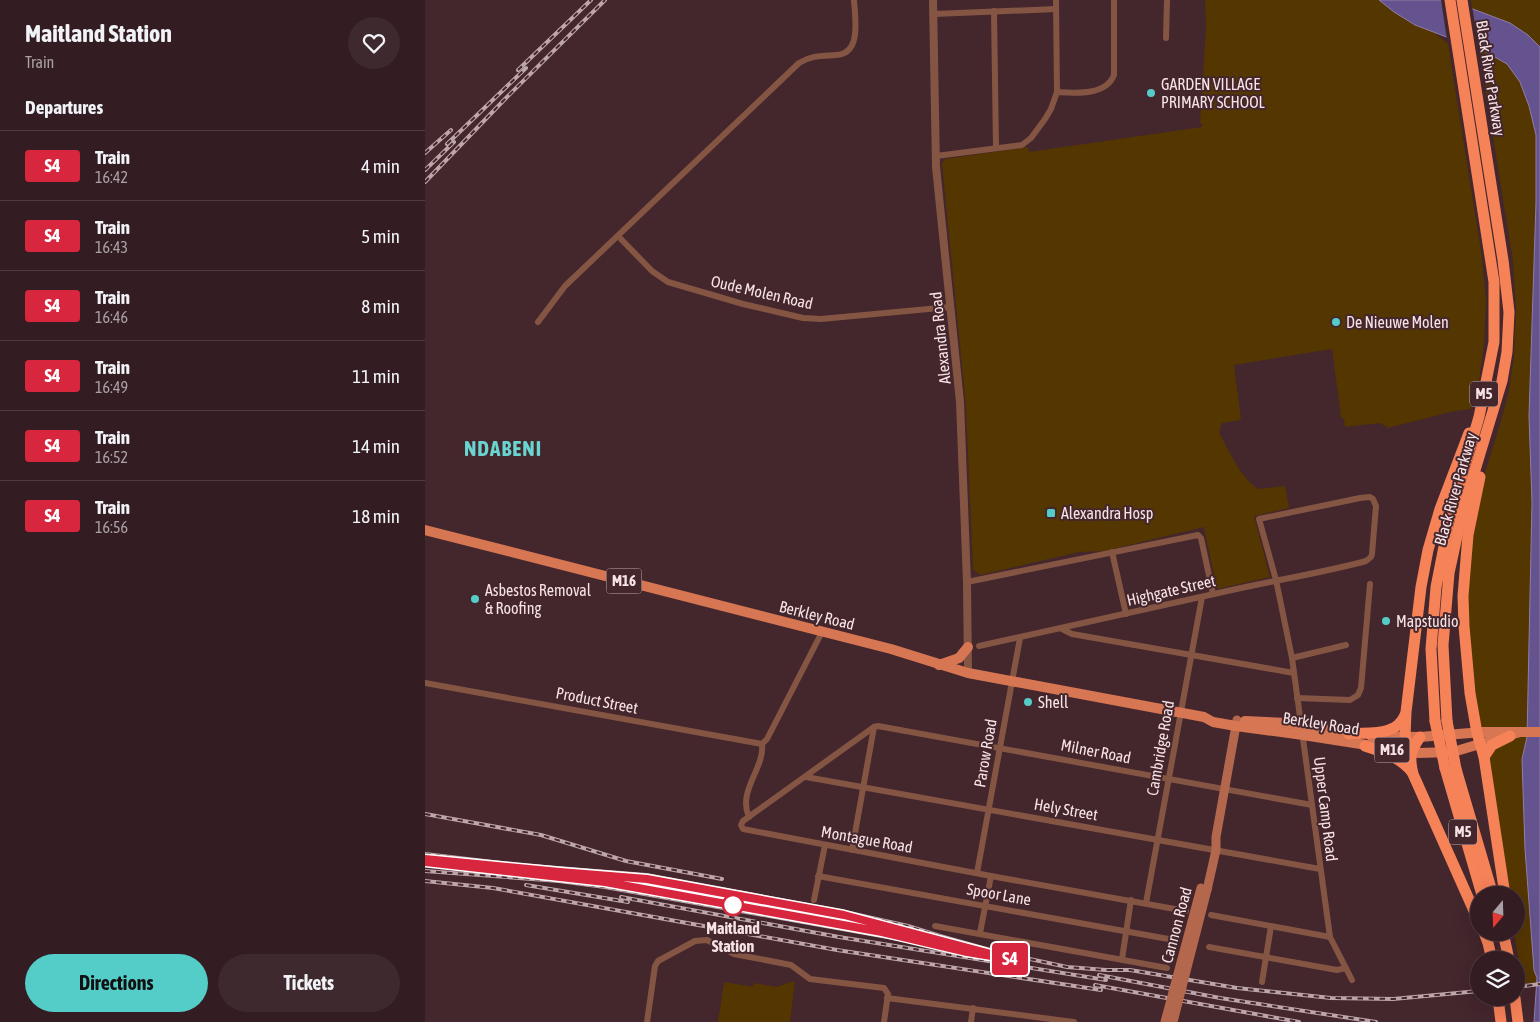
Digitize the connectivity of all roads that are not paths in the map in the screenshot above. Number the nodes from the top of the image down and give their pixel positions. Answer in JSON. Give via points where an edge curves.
{"nodes":[{"id":1,"x":854,"y":0,"type":"edge"},
{"id":2,"x":933,"y":0,"type":"edge"},
{"id":3,"x":1056,"y":0,"type":"edge"},
{"id":4,"x":1114,"y":0,"type":"edge"},
{"id":5,"x":1167,"y":0,"type":"edge"},
{"id":6,"x":1450,"y":0,"type":"edge"},
{"id":7,"x":1463,"y":0,"type":"edge"},
{"id":8,"x":1056,"y":9,"type":"junction"},
{"id":9,"x":994,"y":11,"type":"junction"},
{"id":10,"x":933,"y":14,"type":"junction"},
{"id":11,"x":1166,"y":38,"type":"dead end"},
{"id":12,"x":1057,"y":92,"type":"junction"},
{"id":13,"x":997,"y":148,"type":"junction"},
{"id":14,"x":936,"y":156,"type":"junction"},
{"id":15,"x":618,"y":236,"type":"junction"},
{"id":16,"x":950,"y":307,"type":"junction"},
{"id":17,"x":538,"y":322,"type":"dead end"},
{"id":18,"x":1502,"y":382,"type":"junction"},
{"id":19,"x":1479,"y":417,"type":"junction"},
{"id":20,"x":425,"y":530,"type":"edge"},
{"id":21,"x":1111,"y":552,"type":"junction"},
{"id":22,"x":1369,"y":559,"type":"joint"},
{"id":23,"x":1276,"y":580,"type":"junction"},
{"id":24,"x":967,"y":582,"type":"junction"},
{"id":25,"x":1370,"y":584,"type":"dead end"},
{"id":26,"x":1213,"y":594,"type":"junction"},
{"id":27,"x":1202,"y":597,"type":"junction"},
{"id":28,"x":1125,"y":614,"type":"junction"},
{"id":29,"x":1062,"y":628,"type":"junction"},
{"id":30,"x":822,"y":632,"type":"junction"},
{"id":31,"x":1019,"y":638,"type":"junction"},
{"id":32,"x":1346,"y":645,"type":"dead end"},
{"id":33,"x":979,"y":646,"type":"dead end"},
{"id":34,"x":967,"y":647,"type":"junction"},
{"id":35,"x":1191,"y":655,"type":"junction"},
{"id":36,"x":1292,"y":658,"type":"junction"},
{"id":37,"x":938,"y":665,"type":"junction"},
{"id":38,"x":968,"y":673,"type":"junction"},
{"id":39,"x":1294,"y":673,"type":"junction"},
{"id":40,"x":425,"y":682,"type":"edge"},
{"id":41,"x":1011,"y":682,"type":"junction"},
{"id":42,"x":1297,"y":698,"type":"junction"},
{"id":43,"x":1405,"y":712,"type":"junction"},
{"id":44,"x":1181,"y":713,"type":"junction"},
{"id":45,"x":1441,"y":721,"type":"junction"},
{"id":46,"x":1236,"y":723,"type":"junction"},
{"id":47,"x":874,"y":728,"type":"junction"},
{"id":48,"x":1302,"y":730,"type":"junction"},
{"id":49,"x":1540,"y":732,"type":"edge"},
{"id":50,"x":1349,"y":734,"type":"junction"},
{"id":51,"x":1518,"y":734,"type":"junction"},
{"id":52,"x":1405,"y":737,"type":"junction"},
{"id":53,"x":1420,"y":737,"type":"junction"},
{"id":54,"x":1479,"y":738,"type":"junction"},
{"id":55,"x":763,"y":744,"type":"junction"},
{"id":56,"x":1365,"y":746,"type":"junction"},
{"id":57,"x":1000,"y":747,"type":"junction"},
{"id":58,"x":1411,"y":753,"type":"junction"},
{"id":59,"x":1484,"y":757,"type":"junction"},
{"id":60,"x":1450,"y":768,"type":"junction"},
{"id":61,"x":1413,"y":774,"type":"junction"},
{"id":62,"x":806,"y":777,"type":"junction"},
{"id":63,"x":1169,"y":779,"type":"junction"},
{"id":64,"x":864,"y":786,"type":"junction"},
{"id":65,"x":1225,"y":788,"type":"junction"},
{"id":66,"x":1312,"y":805,"type":"junction"},
{"id":67,"x":989,"y":809,"type":"junction"},
{"id":68,"x":749,"y":817,"type":"junction"},
{"id":69,"x":1158,"y":839,"type":"junction"},
{"id":70,"x":825,"y":845,"type":"junction"},
{"id":71,"x":852,"y":850,"type":"junction"},
{"id":72,"x":1213,"y":850,"type":"junction"},
{"id":73,"x":1320,"y":868,"type":"junction"},
{"id":74,"x":977,"y":873,"type":"junction"},
{"id":75,"x":819,"y":876,"type":"junction"},
{"id":76,"x":991,"y":876,"type":"junction"},
{"id":77,"x":1480,"y":886,"type":"edge"},
{"id":78,"x":1490,"y":886,"type":"edge"},
{"id":79,"x":1504,"y":886,"type":"edge"},
{"id":80,"x":1204,"y":889,"type":"junction"},
{"id":81,"x":813,"y":900,"type":"dead end"},
{"id":82,"x":1131,"y":900,"type":"junction"},
{"id":83,"x":1470,"y":902,"type":"edge"},
{"id":84,"x":1146,"y":903,"type":"junction"},
{"id":85,"x":985,"y":906,"type":"junction"},
{"id":86,"x":1186,"y":911,"type":"dead end"},
{"id":87,"x":1211,"y":915,"type":"dead end"},
{"id":88,"x":935,"y":926,"type":"dead end"},
{"id":89,"x":1271,"y":926,"type":"junction"},
{"id":90,"x":1125,"y":931,"type":"junction"},
{"id":91,"x":980,"y":933,"type":"junction"},
{"id":92,"x":1330,"y":937,"type":"junction"},
{"id":93,"x":1174,"y":940,"type":"dead end"},
{"id":94,"x":1209,"y":946,"type":"dead end"},
{"id":95,"x":1266,"y":956,"type":"junction"},
{"id":96,"x":1122,"y":959,"type":"junction"},
{"id":97,"x":1167,"y":968,"type":"dead end"},
{"id":98,"x":1346,"y":968,"type":"junction"},
{"id":99,"x":1352,"y":980,"type":"dead end"},
{"id":100,"x":1262,"y":982,"type":"dead end"},
{"id":101,"x":887,"y":998,"type":"junction"},
{"id":102,"x":1499,"y":1006,"type":"edge"},
{"id":103,"x":1506,"y":1006,"type":"edge"},
{"id":104,"x":1516,"y":1006,"type":"edge"},
{"id":105,"x":973,"y":1008,"type":"junction"},
{"id":106,"x":1025,"y":1019,"type":"edge"},
{"id":107,"x":1064,"y":1021,"type":"edge"},
{"id":108,"x":647,"y":1022,"type":"edge"},
{"id":109,"x":884,"y":1022,"type":"edge"},
{"id":110,"x":971,"y":1022,"type":"edge"},
{"id":111,"x":1074,"y":1022,"type":"edge"},
{"id":112,"x":1165,"y":1022,"type":"edge"},
{"id":113,"x":1173,"y":1022,"type":"edge"},
{"id":114,"x":1501,"y":1022,"type":"edge"},
{"id":115,"x":1507,"y":1022,"type":"edge"},
{"id":116,"x":1518,"y":1022,"type":"edge"}],
"edges":[{"from":1,"to":15,"type":"street","via":[[852,48],[846,53],[819,55],[799,63]]},
{"from":2,"to":10,"type":"street","name":"Alexandra Road"},
{"from":3,"to":8,"type":"street"},
{"from":4,"to":12,"type":"street","via":[[1112,79],[1089,92]]},
{"from":5,"to":11,"type":"street"},
{"from":6,"to":19,"type":"highway","name":"Black River Parkway","number":"M5","via":[[1493,282],[1494,342]]},
{"from":7,"to":18,"type":"highway","name":"Black River Parkway","number":"M5","via":[[1509,312]]},
{"from":8,"to":9,"type":"street"},
{"from":8,"to":12,"type":"street"},
{"from":9,"to":10,"type":"street"},
{"from":9,"to":13,"type":"street"},
{"from":10,"to":14,"type":"street","name":"Alexandra Road"},
{"from":12,"to":13,"type":"street","via":[[1051,109],[1027,142]]},
{"from":13,"to":14,"type":"street"},
{"from":14,"to":16,"type":"street","name":"Alexandra Road"},
{"from":15,"to":16,"type":"street","name":"Oude Molen Road","via":[[652,271],[668,282],[803,318]]},
{"from":15,"to":17,"type":"street","via":[[565,286]]},
{"from":16,"to":24,"type":"street","name":"Alexandra Road","via":[[961,402]]},
{"from":18,"to":45,"type":"highway","name":"Black River Parkway","number":"M5","via":[[1462,513],[1449,573]]},
{"from":18,"to":54,"type":"highway","via":[[1503,398],[1481,473],[1468,535],[1463,596],[1466,654]]},
{"from":19,"to":43,"type":"highway","via":[[1466,437],[1428,550]]},
{"from":19,"to":45,"type":"highway","name":"Black River Parkway","number":"M5","via":[[1450,516],[1437,587],[1431,650]]},
{"from":20,"to":30,"type":"main road","name":"Berkley Road","number":"M16"},
{"from":21,"to":24,"type":"street"},
{"from":21,"to":26,"type":"street","via":[[1198,535]]},
{"from":21,"to":28,"type":"street"},
{"from":22,"to":23,"type":"street","name":"Highgate Street"},
{"from":22,"to":23,"type":"street","name":"Upper Camp Road","via":[[1376,506],[1370,497],[1259,519]]},
{"from":23,"to":26,"type":"street","name":"Highgate Street"},
{"from":23,"to":36,"type":"street","name":"Upper Camp Road"},
{"from":24,"to":34,"type":"street","name":"Alexandra Road"},
{"from":25,"to":42,"type":"street","via":[[1358,695],[1350,700]]},
{"from":26,"to":27,"type":"street","name":"Highgate Street"},
{"from":27,"to":28,"type":"street","name":"Highgate Street"},
{"from":27,"to":35,"type":"street","name":"Cambridge Road"},
{"from":28,"to":29,"type":"street","name":"Highgate Street"},
{"from":29,"to":31,"type":"street","name":"Highgate Street"},
{"from":29,"to":35,"type":"street","via":[[1072,634]]},
{"from":30,"to":37,"type":"main road","name":"Berkley Road","number":"M16","via":[[891,649]]},
{"from":30,"to":55,"type":"street"},
{"from":31,"to":33,"type":"street","name":"Highgate Street"},
{"from":31,"to":41,"type":"street","name":"Parow Road"},
{"from":32,"to":36,"type":"street"},
{"from":34,"to":37,"type":"main road","via":[[959,658]]},
{"from":34,"to":38,"type":"street","name":"Alexandra Road"},
{"from":35,"to":39,"type":"street"},
{"from":35,"to":44,"type":"street","name":"Cambridge Road"},
{"from":36,"to":39,"type":"street","name":"Upper Camp Road"},
{"from":37,"to":38,"type":"main road","name":"Berkley Road","number":"M16"},
{"from":38,"to":41,"type":"main road","name":"Berkley Road","number":"M16"},
{"from":39,"to":42,"type":"street","name":"Upper Camp Road"},
{"from":40,"to":55,"type":"street","name":"Product Street"},
{"from":41,"to":44,"type":"main road","name":"Berkley Road","number":"M16"},
{"from":41,"to":57,"type":"street","name":"Parow Road"},
{"from":42,"to":48,"type":"street","name":"Upper Camp Road"},
{"from":43,"to":50,"type":"highway","via":[[1402,721],[1392,730]]},
{"from":43,"to":52,"type":"highway"},
{"from":44,"to":46,"type":"main road","name":"Berkley Road","number":"M16","via":[[1215,716]]},
{"from":44,"to":63,"type":"street","name":"Cambridge Road"},
{"from":45,"to":60,"type":"highway","name":"Black River Parkway","number":"M5","bridge":true},
{"from":46,"to":48,"type":"main road","name":"Berkley Road","number":"M16"},
{"from":46,"to":65,"type":"main road","name":"Cannon Road"},
{"from":47,"to":57,"type":"street","name":"Milner Road","via":[[878,726]]},
{"from":47,"to":62,"type":"street"},
{"from":47,"to":64,"type":"street"},
{"from":48,"to":50,"type":"main road","name":"Berkley Road","number":"M16"},
{"from":48,"to":56,"type":"main road","name":"Berkley Road","number":"M16"},
{"from":48,"to":66,"type":"street","name":"Upper Camp Road"},
{"from":49,"to":51,"type":"main road","name":"Berkley Road"},
{"from":50,"to":52,"type":"main road","name":"Berkley Road","number":"M16"},
{"from":51,"to":54,"type":"main road","name":"Berkley Road"},
{"from":51,"to":59,"type":"highway","via":[[1492,746]]},
{"from":52,"to":53,"type":"main road","name":"Berkley Road","number":"M16"},
{"from":52,"to":58,"type":"highway"},
{"from":53,"to":54,"type":"main road","name":"Berkley Road","number":"M16"},
{"from":53,"to":58,"type":"highway"},
{"from":54,"to":58,"type":"main road","name":"Berkley Road","number":"M16","via":[[1461,751]]},
{"from":54,"to":59,"type":"highway"},
{"from":55,"to":68,"type":"street","via":[[745,803]]},
{"from":56,"to":58,"type":"main road","name":"Berkley Road","number":"M16"},
{"from":56,"to":61,"type":"highway","via":[[1395,757]]},
{"from":57,"to":63,"type":"street","name":"Milner Road"},
{"from":57,"to":67,"type":"street","name":"Parow Road"},
{"from":58,"to":61,"type":"highway"},
{"from":59,"to":79,"type":"highway"},
{"from":60,"to":77,"type":"highway","name":"Black River Parkway","number":"M5"},
{"from":60,"to":78,"type":"highway","name":"Black River Parkway","number":"M5"},
{"from":61,"to":83,"type":"highway"},
{"from":62,"to":64,"type":"street","name":"Hely Street"},
{"from":62,"to":68,"type":"street"},
{"from":63,"to":65,"type":"street","name":"Milner Road"},
{"from":63,"to":69,"type":"street","name":"Cambridge Road"},
{"from":64,"to":67,"type":"street","name":"Hely Street"},
{"from":64,"to":71,"type":"street"},
{"from":65,"to":66,"type":"street","name":"Milner Road"},
{"from":65,"to":72,"type":"main road","name":"Cannon Road"},
{"from":66,"to":73,"type":"street","name":"Upper Camp Road"},
{"from":67,"to":69,"type":"street","name":"Hely Street"},
{"from":67,"to":74,"type":"street","name":"Parow Road"},
{"from":68,"to":70,"type":"street","name":"Montague Road","via":[[741,825],[743,829]]},
{"from":69,"to":72,"type":"street","name":"Hely Street"},
{"from":69,"to":84,"type":"street","name":"Cambridge Road"},
{"from":70,"to":71,"type":"street","name":"Montague Road"},
{"from":70,"to":75,"type":"street"},
{"from":71,"to":74,"type":"street","name":"Montague Road"},
{"from":72,"to":73,"type":"street","name":"Hely Street"},
{"from":72,"to":80,"type":"main road","name":"Cannon Road"},
{"from":73,"to":92,"type":"street","name":"Upper Camp Road"},
{"from":74,"to":76,"type":"street","name":"Montague Road"},
{"from":75,"to":81,"type":"street"},
{"from":75,"to":85,"type":"street","name":"Spoor Lane"},
{"from":76,"to":82,"type":"street","name":"Montague Road"},
{"from":76,"to":85,"type":"street"},
{"from":80,"to":112,"type":"main road","name":"Cannon Road","bridge":true},
{"from":80,"to":113,"type":"main road","name":"Cannon Road","bridge":true},
{"from":82,"to":84,"type":"street","name":"Montague Road"},
{"from":82,"to":90,"type":"street"},
{"from":84,"to":86,"type":"street","name":"Montague Road"},
{"from":85,"to":90,"type":"street","name":"Spoor Lane"},
{"from":85,"to":91,"type":"street"},
{"from":87,"to":89,"type":"street"},
{"from":88,"to":91,"type":"street"},
{"from":89,"to":92,"type":"street"},
{"from":89,"to":95,"type":"street"},
{"from":90,"to":93,"type":"street","name":"Spoor Lane"},
{"from":90,"to":96,"type":"street"},
{"from":91,"to":96,"type":"street"},
{"from":92,"to":98,"type":"street","name":"Upper Camp Road"},
{"from":94,"to":95,"type":"street"},
{"from":95,"to":98,"type":"street","via":[[1337,970]]},
{"from":95,"to":100,"type":"street"},
{"from":96,"to":97,"type":"street"},
{"from":98,"to":99,"type":"street","name":"Upper Camp Road"},
{"from":101,"to":105,"type":"street"},
{"from":101,"to":108,"type":"street","via":[[888,992],[884,988],[810,979],[791,965],[734,954],[707,940],[695,941],[657,962]]},
{"from":101,"to":109,"type":"street"},
{"from":102,"to":114,"type":"highway"},
{"from":103,"to":115,"type":"highway"},
{"from":104,"to":116,"type":"highway"},
{"from":105,"to":106,"type":"street"},
{"from":105,"to":110,"type":"street"},
{"from":106,"to":107,"type":"street"},
{"from":107,"to":111,"type":"street"}]}
